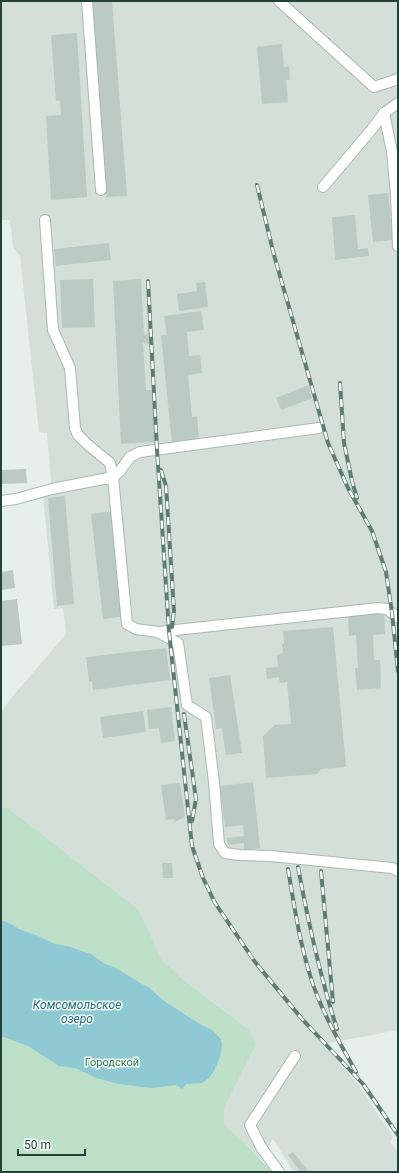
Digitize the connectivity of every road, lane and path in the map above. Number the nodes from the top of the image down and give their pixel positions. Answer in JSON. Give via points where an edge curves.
{"nodes":[{"id":1,"x":87,"y":1,"type":"edge"},
{"id":2,"x":279,"y":1,"type":"edge"},
{"id":3,"x":398,"y":79,"type":"edge"},
{"id":4,"x":398,"y":103,"type":"edge"},
{"id":5,"x":384,"y":113,"type":"junction"},
{"id":6,"x":323,"y":187,"type":"dead end"},
{"id":7,"x":101,"y":190,"type":"dead end"},
{"id":8,"x":45,"y":220,"type":"dead end"},
{"id":9,"x":398,"y":246,"type":"edge"},
{"id":10,"x":319,"y":428,"type":"dead end"},
{"id":11,"x":113,"y":477,"type":"junction"},
{"id":12,"x":1,"y":501,"type":"edge"},
{"id":13,"x":398,"y":618,"type":"edge"},
{"id":14,"x":158,"y":632,"type":"junction"},
{"id":15,"x":398,"y":870,"type":"edge"},
{"id":16,"x":295,"y":1056,"type":"dead end"},
{"id":17,"x":279,"y":1172,"type":"edge"}],
"edges":[{"from":1,"to":7,"type":"street"},
{"from":2,"to":3,"type":"street","via":[[374,87]]},
{"from":4,"to":5,"type":"street"},
{"from":5,"to":6,"type":"street"},
{"from":5,"to":9,"type":"street","via":[[392,152]]},
{"from":8,"to":11,"type":"street","via":[[53,330],[70,368],[74,428],[87,444],[110,463]]},
{"from":10,"to":11,"type":"street","via":[[140,452],[130,457]]},
{"from":11,"to":12,"type":"street"},
{"from":11,"to":14,"type":"street","via":[[128,624],[136,629]]},
{"from":13,"to":14,"type":"street","via":[[387,609],[378,608]]},
{"from":14,"to":15,"type":"street","via":[[178,643],[187,706],[206,717],[219,844],[225,853]]},
{"from":16,"to":17,"type":"street","via":[[250,1125],[260,1147]]}]}
